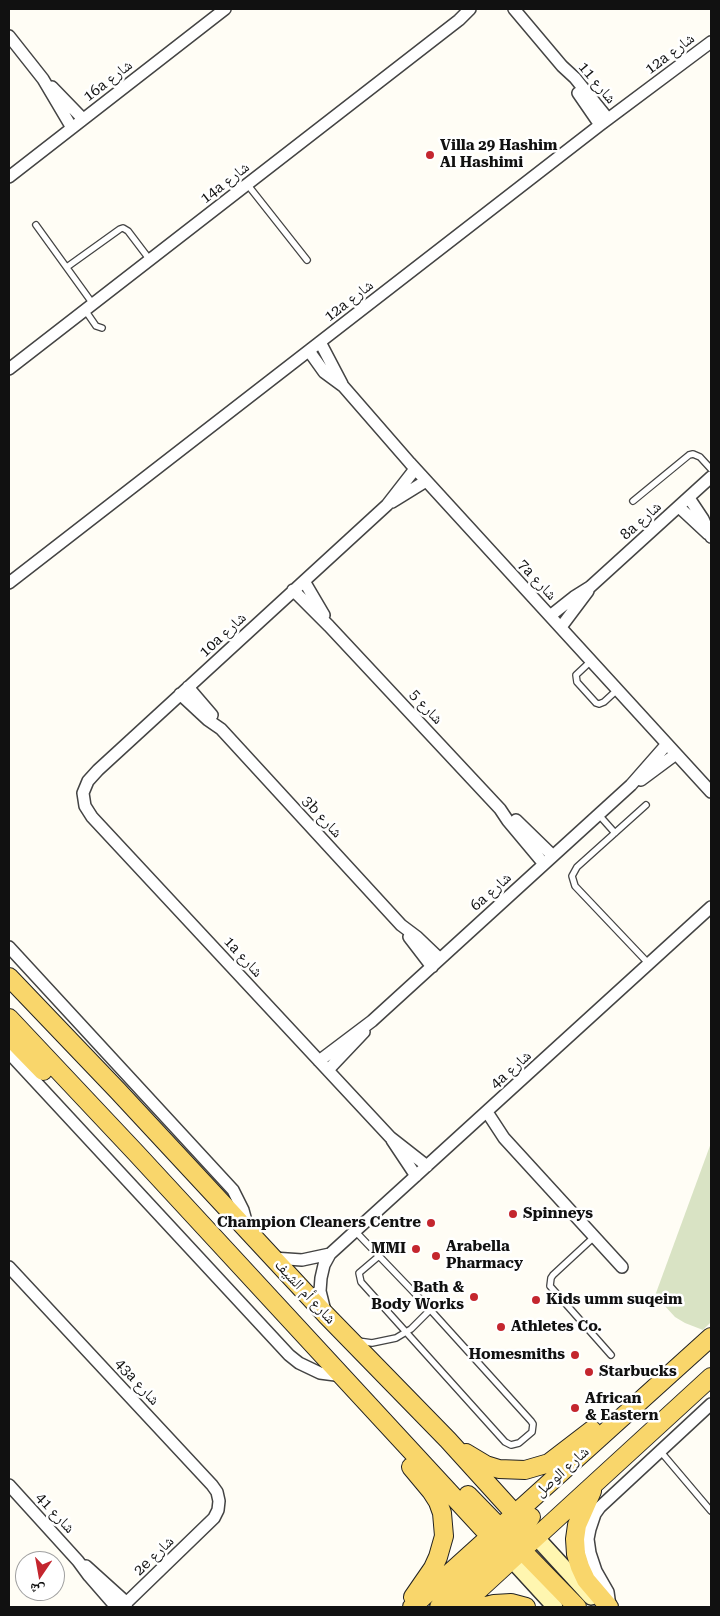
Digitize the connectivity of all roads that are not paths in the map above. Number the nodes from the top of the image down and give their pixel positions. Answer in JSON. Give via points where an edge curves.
{"nodes":[{"id":1,"x":225,"y":9,"type":"edge"},
{"id":2,"x":470,"y":9,"type":"edge"},
{"id":3,"x":480,"y":9,"type":"edge"},
{"id":4,"x":514,"y":9,"type":"edge"},
{"id":5,"x":459,"y":20,"type":"junction"},
{"id":6,"x":9,"y":36,"type":"edge"},
{"id":7,"x":710,"y":42,"type":"edge"},
{"id":8,"x":43,"y":79,"type":"junction"},
{"id":9,"x":83,"y":119,"type":"junction"},
{"id":10,"x":604,"y":122,"type":"junction"},
{"id":11,"x":72,"y":128,"type":"junction"},
{"id":12,"x":9,"y":177,"type":"edge"},
{"id":13,"x":247,"y":184,"type":"junction"},
{"id":14,"x":36,"y":225,"type":"dead end"},
{"id":15,"x":150,"y":260,"type":"junction"},
{"id":16,"x":307,"y":260,"type":"dead end"},
{"id":17,"x":67,"y":267,"type":"junction"},
{"id":18,"x":89,"y":307,"type":"junction"},
{"id":19,"x":102,"y":328,"type":"dead end"},
{"id":20,"x":320,"y":342,"type":"junction"},
{"id":21,"x":309,"y":351,"type":"junction"},
{"id":22,"x":9,"y":369,"type":"edge"},
{"id":23,"x":343,"y":386,"type":"junction"},
{"id":24,"x":415,"y":469,"type":"junction"},
{"id":25,"x":711,"y":469,"type":"edge"},
{"id":26,"x":711,"y":477,"type":"edge"},
{"id":27,"x":426,"y":481,"type":"junction"},
{"id":28,"x":689,"y":498,"type":"junction"},
{"id":29,"x":634,"y":501,"type":"dead end"},
{"id":30,"x":388,"y":503,"type":"junction"},
{"id":31,"x":678,"y":507,"type":"junction"},
{"id":32,"x":711,"y":537,"type":"edge"},
{"id":33,"x":304,"y":581,"type":"junction"},
{"id":34,"x":9,"y":583,"type":"edge"},
{"id":35,"x":590,"y":588,"type":"junction"},
{"id":36,"x":294,"y":590,"type":"junction"},
{"id":37,"x":550,"y":616,"type":"junction"},
{"id":38,"x":329,"y":626,"type":"junction"},
{"id":39,"x":561,"y":627,"type":"junction"},
{"id":40,"x":591,"y":661,"type":"junction"},
{"id":41,"x":184,"y":690,"type":"junction"},
{"id":42,"x":618,"y":690,"type":"junction"},
{"id":43,"x":667,"y":744,"type":"junction"},
{"id":44,"x":676,"y":754,"type":"junction"},
{"id":45,"x":631,"y":785,"type":"junction"},
{"id":46,"x":711,"y":792,"type":"edge"},
{"id":47,"x":83,"y":793,"type":"joint"},
{"id":48,"x":646,"y":804,"type":"dead end"},
{"id":49,"x":599,"y":814,"type":"junction"},
{"id":50,"x":615,"y":833,"type":"junction"},
{"id":51,"x":549,"y":860,"type":"junction"},
{"id":52,"x":711,"y":907,"type":"edge"},
{"id":53,"x":9,"y":947,"type":"edge"},
{"id":54,"x":436,"y":963,"type":"junction"},
{"id":55,"x":649,"y":964,"type":"junction"},
{"id":56,"x":9,"y":977,"type":"edge"},
{"id":57,"x":9,"y":1018,"type":"edge"},
{"id":58,"x":372,"y":1021,"type":"junction"},
{"id":59,"x":9,"y":1036,"type":"edge"},
{"id":60,"x":9,"y":1053,"type":"edge"},
{"id":61,"x":319,"y":1061,"type":"junction"},
{"id":62,"x":328,"y":1070,"type":"junction"},
{"id":63,"x":483,"y":1116,"type":"junction"},
{"id":64,"x":390,"y":1137,"type":"junction"},
{"id":65,"x":137,"y":1154,"type":"junction"},
{"id":66,"x":427,"y":1166,"type":"junction"},
{"id":67,"x":416,"y":1176,"type":"junction"},
{"id":68,"x":355,"y":1231,"type":"junction"},
{"id":69,"x":248,"y":1232,"type":"junction"},
{"id":70,"x":594,"y":1237,"type":"junction"},
{"id":71,"x":330,"y":1254,"type":"junction"},
{"id":72,"x":379,"y":1256,"type":"junction"},
{"id":73,"x":273,"y":1258,"type":"junction"},
{"id":74,"x":9,"y":1267,"type":"edge"},
{"id":75,"x":622,"y":1267,"type":"dead end"},
{"id":76,"x":430,"y":1310,"type":"junction"},
{"id":77,"x":326,"y":1315,"type":"junction"},
{"id":78,"x":406,"y":1333,"type":"junction"},
{"id":79,"x":711,"y":1337,"type":"edge"},
{"id":80,"x":348,"y":1338,"type":"junction"},
{"id":81,"x":611,"y":1355,"type":"dead end"},
{"id":82,"x":343,"y":1376,"type":"junction"},
{"id":83,"x":711,"y":1377,"type":"edge"},
{"id":84,"x":649,"y":1392,"type":"junction"},
{"id":85,"x":367,"y":1403,"type":"junction"},
{"id":86,"x":711,"y":1404,"type":"edge"},
{"id":87,"x":628,"y":1412,"type":"junction"},
{"id":88,"x":448,"y":1440,"type":"junction"},
{"id":89,"x":660,"y":1452,"type":"junction"},
{"id":90,"x":599,"y":1480,"type":"junction"},
{"id":91,"x":9,"y":1486,"type":"edge"},
{"id":92,"x":711,"y":1511,"type":"edge"},
{"id":93,"x":519,"y":1520,"type":"junction"},
{"id":94,"x":207,"y":1526,"type":"joint"},
{"id":95,"x":536,"y":1537,"type":"junction"},
{"id":96,"x":506,"y":1543,"type":"junction"},
{"id":97,"x":78,"y":1561,"type":"junction"},
{"id":98,"x":124,"y":1605,"type":"edge"},
{"id":99,"x":116,"y":1607,"type":"edge"},
{"id":100,"x":410,"y":1607,"type":"edge"},
{"id":101,"x":439,"y":1607,"type":"edge"},
{"id":102,"x":460,"y":1607,"type":"edge"},
{"id":103,"x":482,"y":1607,"type":"edge"},
{"id":104,"x":526,"y":1607,"type":"edge"},
{"id":105,"x":555,"y":1607,"type":"edge"},
{"id":106,"x":577,"y":1607,"type":"edge"},
{"id":107,"x":600,"y":1607,"type":"edge"},
{"id":108,"x":610,"y":1607,"type":"edge"}],
"edges":[{"from":1,"to":9,"type":"street","name":"16a شارع"},
{"from":2,"to":5,"type":"street","name":"14a شارع"},
{"from":3,"to":5,"type":"street","name":"14a شارع"},
{"from":4,"to":10,"type":"street","name":"شارع 11"},
{"from":5,"to":13,"type":"street","name":"14a شارع"},
{"from":6,"to":8,"type":"street"},
{"from":7,"to":10,"type":"street","name":"12a شارع"},
{"from":8,"to":9,"type":"street"},
{"from":8,"to":11,"type":"street"},
{"from":9,"to":11,"type":"street","name":"16a شارع"},
{"from":10,"to":20,"type":"street","name":"12a شارع"},
{"from":11,"to":12,"type":"street","name":"16a شارع"},
{"from":13,"to":15,"type":"street","name":"14a شارع"},
{"from":13,"to":16,"type":"lane"},
{"from":14,"to":17,"type":"lane"},
{"from":15,"to":17,"type":"lane","via":[[123,228]]},
{"from":15,"to":18,"type":"street","name":"14a شارع"},
{"from":17,"to":18,"type":"lane"},
{"from":18,"to":19,"type":"lane","via":[[96,326]]},
{"from":18,"to":22,"type":"street","name":"14a شارع"},
{"from":20,"to":21,"type":"street","name":"12a شارع"},
{"from":20,"to":23,"type":"street","name":"7a شارع"},
{"from":21,"to":23,"type":"street","name":"7a شارع","via":[[324,372]]},
{"from":21,"to":34,"type":"street","name":"12a شارع"},
{"from":23,"to":24,"type":"street","name":"7a شارع"},
{"from":24,"to":27,"type":"street","name":"7a شارع"},
{"from":24,"to":30,"type":"street","name":"10a شارع"},
{"from":25,"to":29,"type":"lane","via":[[700,457],[689,455]]},
{"from":26,"to":28,"type":"street","name":"8a شارع"},
{"from":27,"to":30,"type":"street","name":"10a شارع"},
{"from":27,"to":37,"type":"street","name":"7a شارع"},
{"from":28,"to":31,"type":"street","name":"8a شارع"},
{"from":28,"to":32,"type":"street"},
{"from":30,"to":33,"type":"street","name":"10a شارع"},
{"from":31,"to":32,"type":"street"},
{"from":31,"to":35,"type":"street","name":"8a شارع"},
{"from":33,"to":36,"type":"street","name":"10a شارع"},
{"from":33,"to":38,"type":"street","name":"شارع 5"},
{"from":35,"to":37,"type":"street","name":"8a شارع"},
{"from":35,"to":39,"type":"street","name":"8a شارع"},
{"from":36,"to":38,"type":"street","name":"شارع 5"},
{"from":36,"to":41,"type":"street","name":"10a شارع"},
{"from":37,"to":39,"type":"street","name":"7a شارع"},
{"from":38,"to":51,"type":"street","name":"شارع 5","via":[[500,809],[517,820]]},
{"from":39,"to":40,"type":"street","name":"7a شارع"},
{"from":40,"to":42,"type":"street","name":"7a شارع"},
{"from":40,"to":42,"type":"lane","via":[[576,675],[577,682],[594,701],[604,702]]},
{"from":41,"to":47,"type":"street","name":"10a شارع","via":[[98,770]]},
{"from":41,"to":54,"type":"street","name":"3b شارع","via":[[213,717],[221,730],[401,925],[417,937]]},
{"from":42,"to":43,"type":"street","name":"7a شارع"},
{"from":43,"to":44,"type":"street","name":"7a شارع"},
{"from":43,"to":45,"type":"street","name":"6a شارع"},
{"from":44,"to":45,"type":"street","name":"6a شارع"},
{"from":44,"to":46,"type":"street","name":"7a شارع"},
{"from":45,"to":49,"type":"street","name":"6a شارع"},
{"from":47,"to":61,"type":"street","name":"1a شارع","via":[[85,806],[92,816]]},
{"from":48,"to":50,"type":"lane"},
{"from":49,"to":50,"type":"lane"},
{"from":49,"to":51,"type":"street","name":"6a شارع"},
{"from":50,"to":55,"type":"lane","via":[[574,871],[573,881]]},
{"from":51,"to":54,"type":"street","name":"6a شارع"},
{"from":52,"to":55,"type":"street","name":"4a شارع"},
{"from":53,"to":69,"type":"street","via":[[233,1190],[243,1210]]},
{"from":54,"to":58,"type":"street","name":"6a شارع"},
{"from":55,"to":63,"type":"street","name":"4a شارع"},
{"from":56,"to":69,"type":"main road","name":"شارع أم الشيف"},
{"from":57,"to":65,"type":"main road","name":"شارع أم الشيف"},
{"from":58,"to":61,"type":"street","name":"6a شارع"},
{"from":58,"to":62,"type":"street","name":"6a شارع"},
{"from":59,"to":65,"type":"main road","via":[[114,1142]]},
{"from":60,"to":82,"type":"street","via":[[289,1355],[298,1363],[320,1372]]},
{"from":61,"to":62,"type":"street","name":"1a شارع"},
{"from":62,"to":64,"type":"street","name":"1a شارع"},
{"from":63,"to":66,"type":"street","name":"4a شارع"},
{"from":63,"to":70,"type":"street"},
{"from":64,"to":66,"type":"street","name":"1a شارع"},
{"from":64,"to":67,"type":"street","name":"1a شارع"},
{"from":65,"to":82,"type":"main road","name":"شارع أم الشيف"},
{"from":66,"to":67,"type":"street","name":"4a شارع"},
{"from":67,"to":68,"type":"street","name":"4a شارع"},
{"from":68,"to":71,"type":"street","name":"4a شارع"},
{"from":68,"to":72,"type":"lane"},
{"from":69,"to":73,"type":"main road","name":"شارع أم الشيف"},
{"from":70,"to":75,"type":"street"},
{"from":70,"to":81,"type":"lane","via":[[553,1275],[550,1286]]},
{"from":71,"to":73,"type":"street","via":[[302,1260]]},
{"from":71,"to":77,"type":"street","name":"4a شارع","via":[[320,1278]]},
{"from":72,"to":76,"type":"lane"},
{"from":72,"to":78,"type":"lane","via":[[359,1273],[359,1280]]},
{"from":73,"to":77,"type":"main road","name":"شارع أم الشيف"},
{"from":74,"to":94,"type":"street","name":"43a شارع","via":[[212,1484],[217,1492],[218,1510]]},
{"from":76,"to":78,"type":"lane"},
{"from":76,"to":78,"type":"lane","via":[[531,1421],[533,1428],[529,1435],[515,1445],[508,1444]]},
{"from":77,"to":80,"type":"main road","name":"شارع أم الشيف"},
{"from":78,"to":80,"type":"lane","via":[[378,1342]]},
{"from":79,"to":84,"type":"main road","name":"شارع الوصل"},
{"from":80,"to":88,"type":"main road","name":"شارع أم الشيف"},
{"from":82,"to":85,"type":"main road","name":"شارع أم الشيف"},
{"from":83,"to":90,"type":"main road","name":"شارع الوصل"},
{"from":84,"to":87,"type":"main road","name":"شارع الوصل"},
{"from":84,"to":93,"type":"main road","via":[[629,1424]]},
{"from":85,"to":96,"type":"main road","name":"شارع أم الشيف"},
{"from":85,"to":100,"type":"main road","via":[[382,1433],[431,1491],[442,1513],[444,1536],[438,1557]]},
{"from":86,"to":89,"type":"street"},
{"from":87,"to":88,"type":"main road","via":[[593,1429],[549,1463],[525,1470],[486,1465]]},
{"from":87,"to":93,"type":"main road","name":"شارع الوصل"},
{"from":88,"to":93,"type":"main road","name":"شارع أم الشيف"},
{"from":89,"to":92,"type":"lane"},
{"from":89,"to":108,"type":"street","via":[[600,1507],[592,1521],[588,1539],[590,1553],[608,1592]]},
{"from":90,"to":95,"type":"main road","name":"شارع الوصل"},
{"from":90,"to":108,"type":"main road","via":[[577,1525],[576,1554],[586,1580]]},
{"from":91,"to":97,"type":"street","name":"شارع 41"},
{"from":93,"to":95,"type":"main road","name":"شارع أم الشيف"},
{"from":93,"to":96,"type":"main road","name":"شارع الوصل"},
{"from":94,"to":98,"type":"street","name":"2e شارع"},
{"from":95,"to":96,"type":"main road","name":"شارع الوصل"},
{"from":95,"to":107,"type":"main road","name":"شارع أم الشيف"},
{"from":96,"to":100,"type":"main road","name":"شارع الوصل"},
{"from":96,"to":101,"type":"main road"},
{"from":96,"to":102,"type":"main road","name":"شارع الوصل"},
{"from":96,"to":105,"type":"main road","name":"شارع أم الشيف"},
{"from":96,"to":106,"type":"main road"},
{"from":97,"to":98,"type":"street","name":"شارع 41","via":[[100,1577]]},
{"from":97,"to":99,"type":"street","name":"شارع 41"},
{"from":103,"to":104,"type":"main road","via":[[511,1603]]}]}
